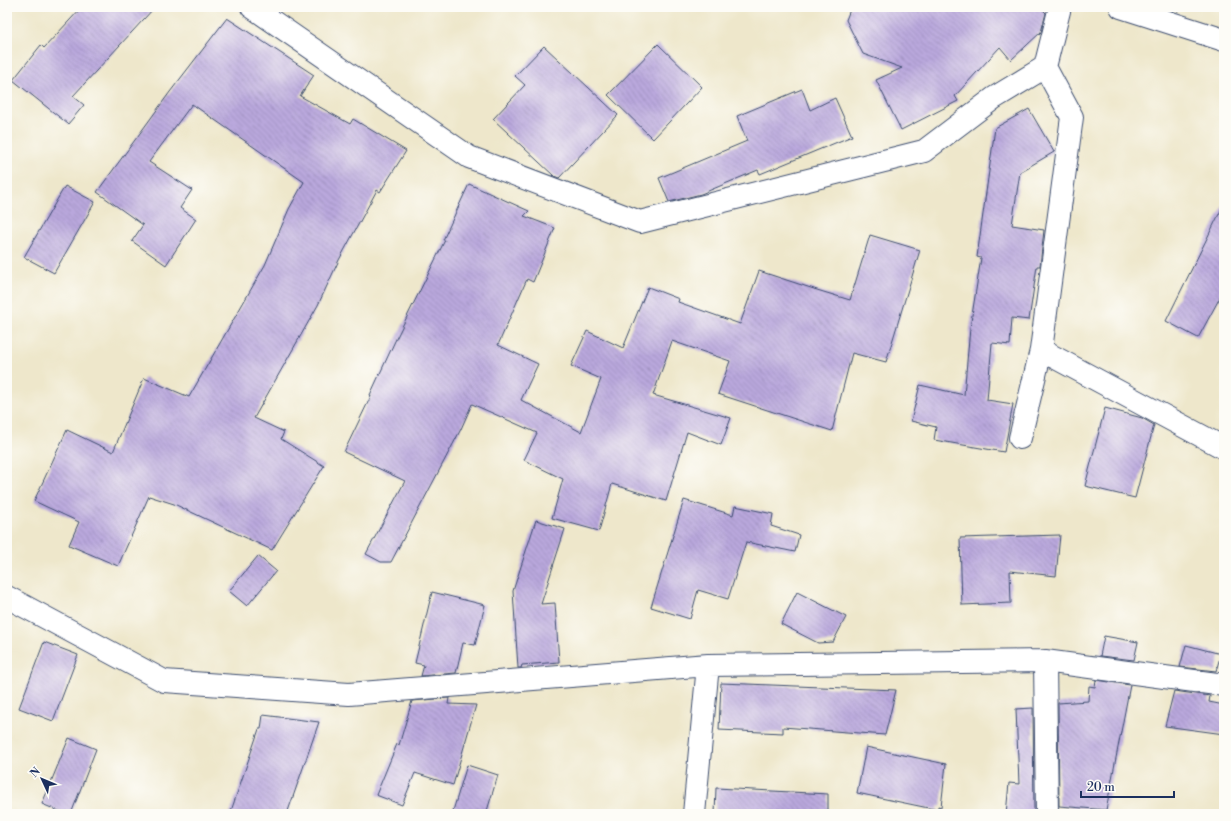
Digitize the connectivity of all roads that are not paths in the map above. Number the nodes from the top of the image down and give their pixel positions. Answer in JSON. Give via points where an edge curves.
{"nodes":[{"id":1,"x":252,"y":7,"type":"edge"},
{"id":2,"x":1060,"y":7,"type":"edge"},
{"id":3,"x":1121,"y":7,"type":"edge"},
{"id":4,"x":1224,"y":40,"type":"edge"},
{"id":5,"x":1046,"y":68,"type":"junction"},
{"id":6,"x":1041,"y":350,"type":"junction"},
{"id":7,"x":1020,"y":438,"type":"dead end"},
{"id":8,"x":1224,"y":448,"type":"edge"},
{"id":9,"x":7,"y":597,"type":"edge"},
{"id":10,"x":1045,"y":661,"type":"junction"},
{"id":11,"x":708,"y":665,"type":"junction"},
{"id":12,"x":1224,"y":685,"type":"edge"},
{"id":13,"x":694,"y":814,"type":"edge"},
{"id":14,"x":1047,"y":814,"type":"edge"}],
"edges":[{"from":1,"to":5,"type":"street","via":[[469,157],[640,222],[924,151],[994,98]]},
{"from":2,"to":5,"type":"street"},
{"from":3,"to":4,"type":"street"},
{"from":5,"to":6,"type":"street","via":[[1072,117]]},
{"from":6,"to":7,"type":"street"},
{"from":6,"to":8,"type":"street"},
{"from":9,"to":11,"type":"street","via":[[164,681],[349,694]]},
{"from":10,"to":11,"type":"street"},
{"from":10,"to":12,"type":"street"},
{"from":10,"to":14,"type":"street"},
{"from":11,"to":13,"type":"street"}]}
